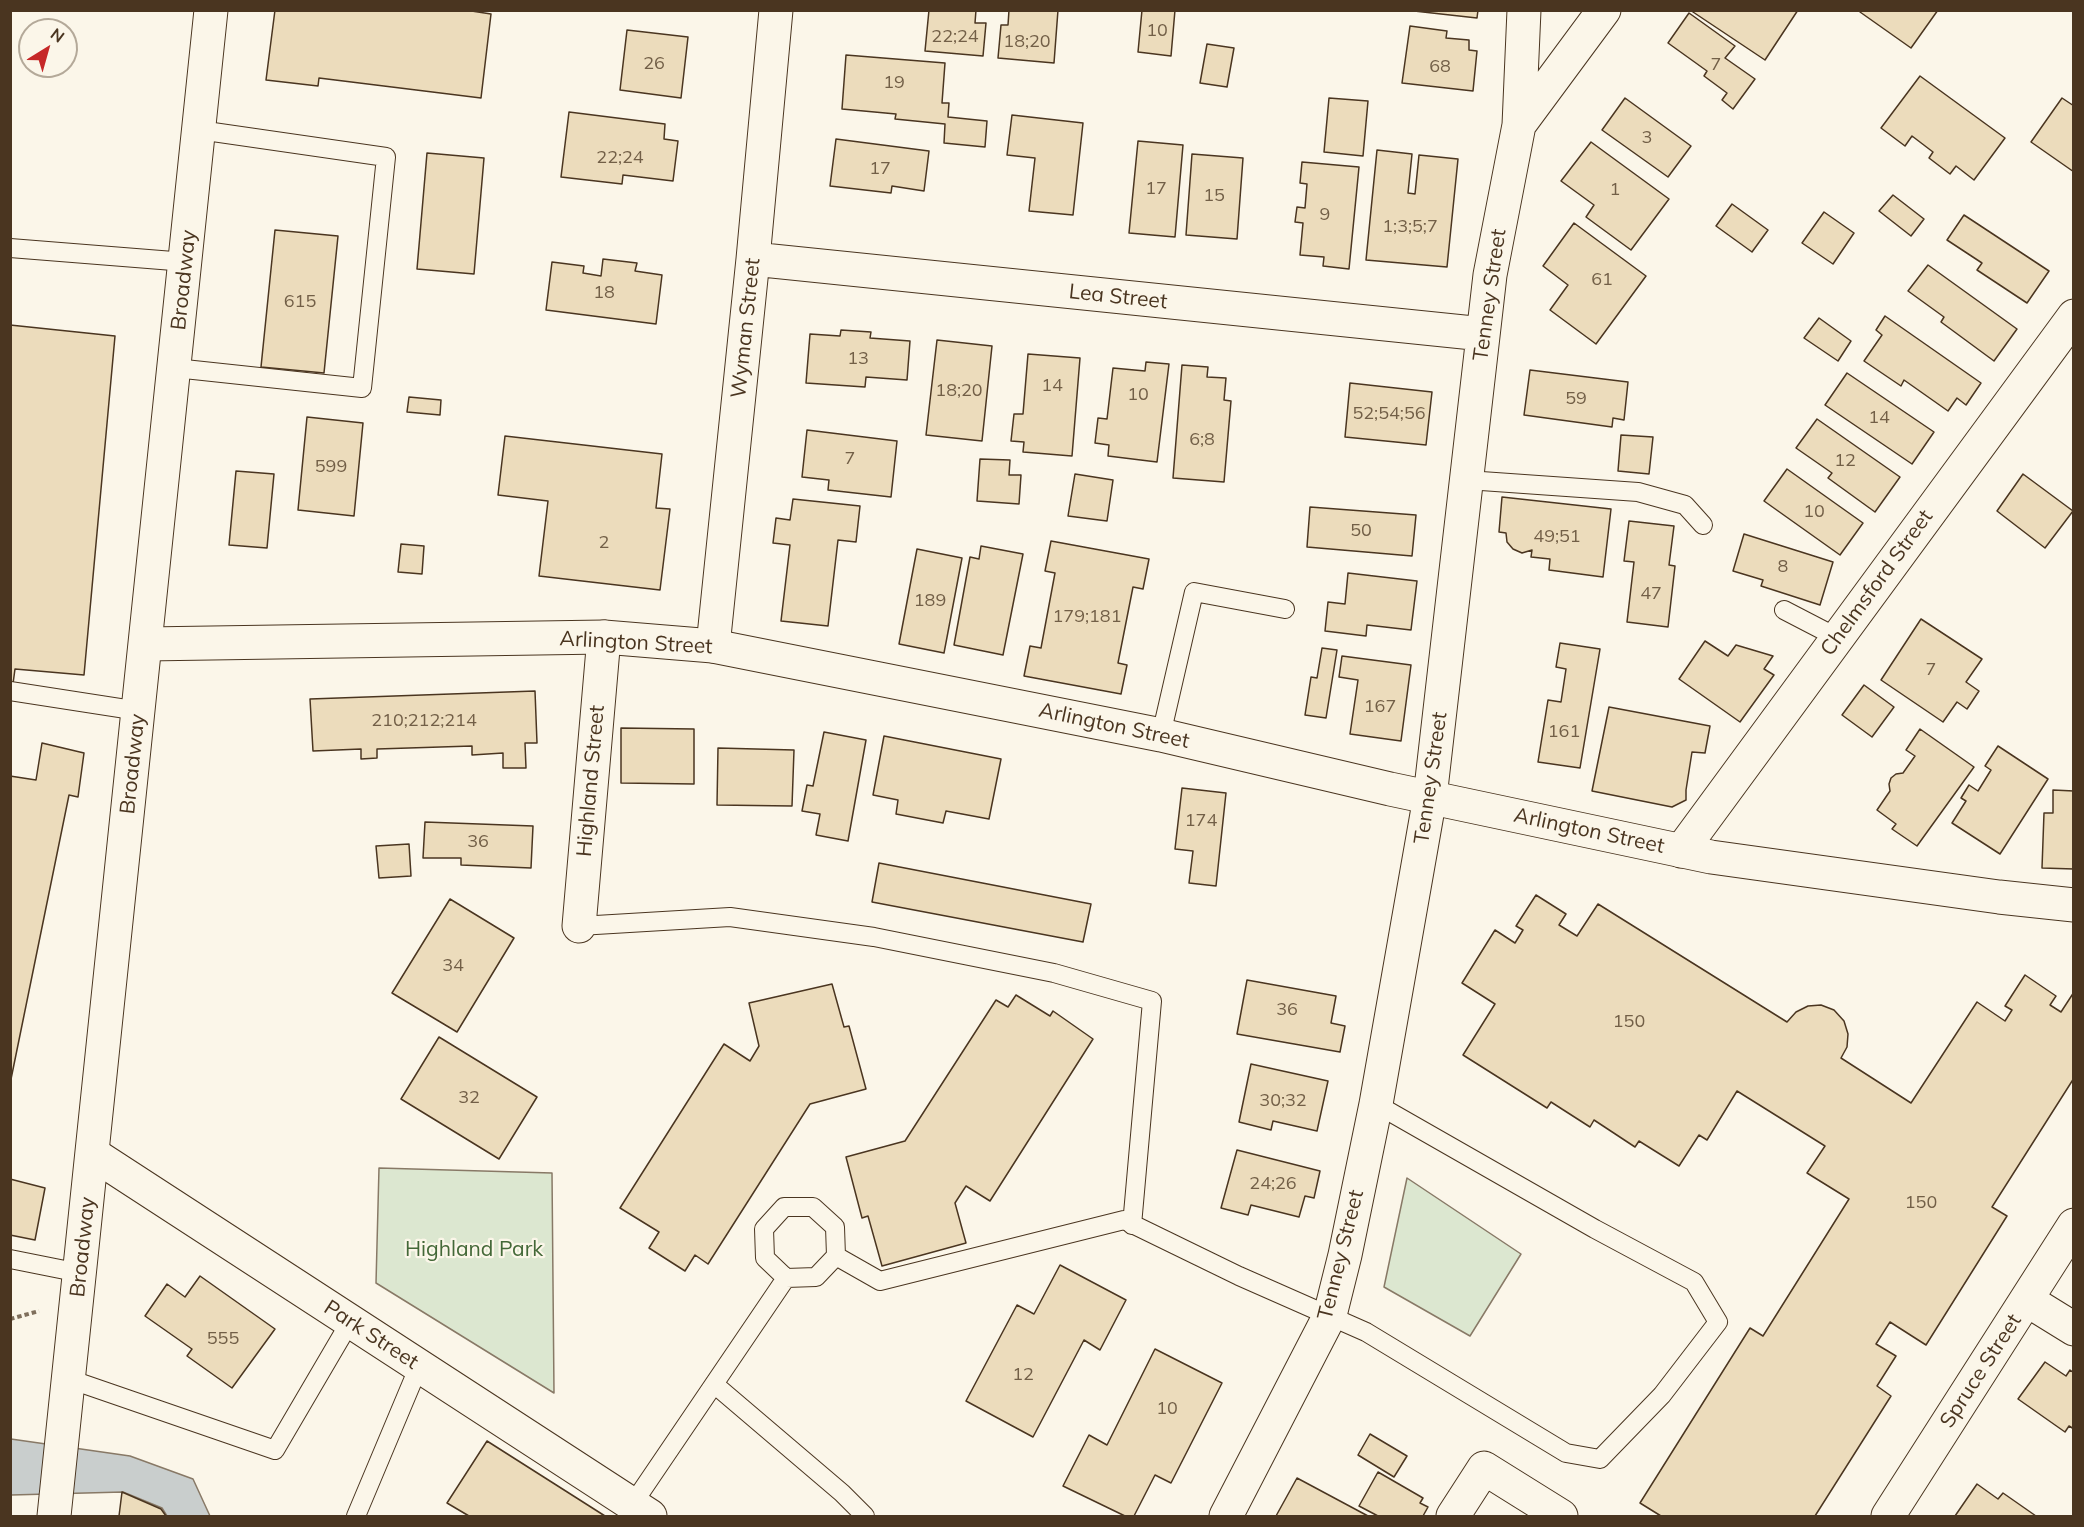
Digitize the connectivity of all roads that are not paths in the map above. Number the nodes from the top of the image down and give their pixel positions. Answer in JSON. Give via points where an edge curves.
{"nodes":[{"id":1,"x":211,"y":10,"type":"edge"},
{"id":2,"x":776,"y":10,"type":"edge"},
{"id":3,"x":1524,"y":10,"type":"edge"},
{"id":4,"x":1604,"y":10,"type":"edge"},
{"id":5,"x":1519,"y":125,"type":"junction"},
{"id":6,"x":199,"y":130,"type":"junction"},
{"id":7,"x":10,"y":248,"type":"edge"},
{"id":8,"x":753,"y":259,"type":"junction"},
{"id":9,"x":186,"y":262,"type":"junction"},
{"id":10,"x":2073,"y":316,"type":"edge"},
{"id":11,"x":1483,"y":334,"type":"junction"},
{"id":12,"x":175,"y":368,"type":"junction"},
{"id":13,"x":1467,"y":480,"type":"junction"},
{"id":14,"x":1702,"y":525,"type":"dead end"},
{"id":15,"x":1285,"y":609,"type":"dead end"},
{"id":16,"x":1784,"y":610,"type":"dead end"},
{"id":17,"x":604,"y":637,"type":"junction"},
{"id":18,"x":1838,"y":638,"type":"junction"},
{"id":19,"x":146,"y":644,"type":"junction"},
{"id":20,"x":713,"y":646,"type":"junction"},
{"id":21,"x":10,"y":691,"type":"edge"},
{"id":22,"x":139,"y":711,"type":"junction"},
{"id":23,"x":1161,"y":735,"type":"junction"},
{"id":24,"x":1430,"y":798,"type":"junction"},
{"id":25,"x":1681,"y":851,"type":"junction"},
{"id":26,"x":2073,"y":905,"type":"edge"},
{"id":27,"x":579,"y":926,"type":"joint"},
{"id":28,"x":1376,"y":1104,"type":"junction"},
{"id":29,"x":93,"y":1154,"type":"junction"},
{"id":30,"x":1132,"y":1225,"type":"junction"},
{"id":31,"x":2073,"y":1225,"type":"edge"},
{"id":32,"x":836,"y":1256,"type":"junction"},
{"id":33,"x":10,"y":1259,"type":"edge"},
{"id":34,"x":80,"y":1273,"type":"junction"},
{"id":35,"x":786,"y":1278,"type":"junction"},
{"id":36,"x":2027,"y":1300,"type":"junction"},
{"id":37,"x":1330,"y":1315,"type":"junction"},
{"id":38,"x":350,"y":1322,"type":"junction"},
{"id":39,"x":2073,"y":1329,"type":"edge"},
{"id":40,"x":419,"y":1366,"type":"junction"},
{"id":41,"x":714,"y":1384,"type":"junction"},
{"id":42,"x":68,"y":1389,"type":"junction"},
{"id":43,"x":641,"y":1511,"type":"edge"},
{"id":44,"x":54,"y":1516,"type":"edge"},
{"id":45,"x":356,"y":1516,"type":"edge"},
{"id":46,"x":865,"y":1516,"type":"edge"},
{"id":47,"x":1226,"y":1516,"type":"edge"},
{"id":48,"x":1453,"y":1516,"type":"edge"},
{"id":49,"x":1561,"y":1516,"type":"edge"},
{"id":50,"x":1888,"y":1516,"type":"edge"}],
"edges":[{"from":1,"to":6,"type":"street","name":"Broadway"},
{"from":2,"to":8,"type":"street","name":"Wyman Street"},
{"from":3,"to":5,"type":"street","name":"Tenney Street"},
{"from":4,"to":5,"type":"street"},
{"from":5,"to":11,"type":"street","name":"Tenney Street","via":[[1490,275]]},
{"from":6,"to":9,"type":"street","name":"Broadway"},
{"from":6,"to":12,"type":"lane","via":[[386,157],[362,388]]},
{"from":7,"to":9,"type":"lane"},
{"from":8,"to":11,"type":"street","name":"Lea Street"},
{"from":8,"to":20,"type":"street","name":"Wyman Street"},
{"from":9,"to":12,"type":"street","name":"Broadway"},
{"from":10,"to":18,"type":"street","name":"Chelmsford Street"},
{"from":11,"to":13,"type":"street","name":"Tenney Street"},
{"from":12,"to":19,"type":"street","name":"Broadway"},
{"from":13,"to":14,"type":"lane","via":[[1638,492],[1685,505]]},
{"from":13,"to":24,"type":"street","name":"Tenney Street"},
{"from":15,"to":23,"type":"lane","via":[[1194,592]]},
{"from":16,"to":18,"type":"lane"},
{"from":17,"to":19,"type":"street","name":"Arlington Street"},
{"from":17,"to":20,"type":"street","name":"Arlington Street"},
{"from":17,"to":27,"type":"street","name":"Highland Street"},
{"from":18,"to":25,"type":"street","name":"Chelmsford Street"},
{"from":19,"to":22,"type":"street","name":"Broadway"},
{"from":20,"to":23,"type":"street","name":"Arlington Street"},
{"from":21,"to":22,"type":"lane"},
{"from":22,"to":29,"type":"street","name":"Broadway"},
{"from":23,"to":24,"type":"street","name":"Arlington Street"},
{"from":24,"to":25,"type":"street","name":"Arlington Street"},
{"from":24,"to":28,"type":"street","name":"Tenney Street"},
{"from":25,"to":26,"type":"street","name":"Arlington Street"},
{"from":27,"to":30,"type":"lane","via":[[730,917],[874,937],[1053,973],[1152,1000]]},
{"from":28,"to":37,"type":"street","name":"Tenney Street"},
{"from":28,"to":37,"type":"lane","via":[[1694,1282],[1718,1322],[1662,1395],[1600,1459],[1566,1453],[1366,1332]]},
{"from":29,"to":34,"type":"street","name":"Broadway"},
{"from":29,"to":38,"type":"street","name":"Park Street"},
{"from":30,"to":32,"type":"lane","via":[[1124,1220],[879,1281]]},
{"from":30,"to":37,"type":"lane"},
{"from":31,"to":36,"type":"street","name":"Spruce Street"},
{"from":32,"to":35,"type":"lane","via":[[816,1277]]},
{"from":32,"to":35,"type":"lane","via":[[835,1227],[821,1213],[813,1207],[784,1207],[764,1228],[765,1258]]},
{"from":33,"to":34,"type":"lane"},
{"from":34,"to":42,"type":"street","name":"Broadway"},
{"from":35,"to":41,"type":"lane"},
{"from":36,"to":39,"type":"street"},
{"from":36,"to":50,"type":"street","name":"Spruce Street"},
{"from":37,"to":47,"type":"street","name":"Tenney Street"},
{"from":38,"to":40,"type":"street","name":"Park Street"},
{"from":38,"to":42,"type":"lane","via":[[274,1450]]},
{"from":40,"to":43,"type":"street","name":"Park Street"},
{"from":40,"to":45,"type":"lane"},
{"from":41,"to":43,"type":"lane"},
{"from":41,"to":46,"type":"lane"},
{"from":42,"to":44,"type":"street","name":"Broadway"},
{"from":48,"to":49,"type":"street","via":[[1484,1468]]}]}
